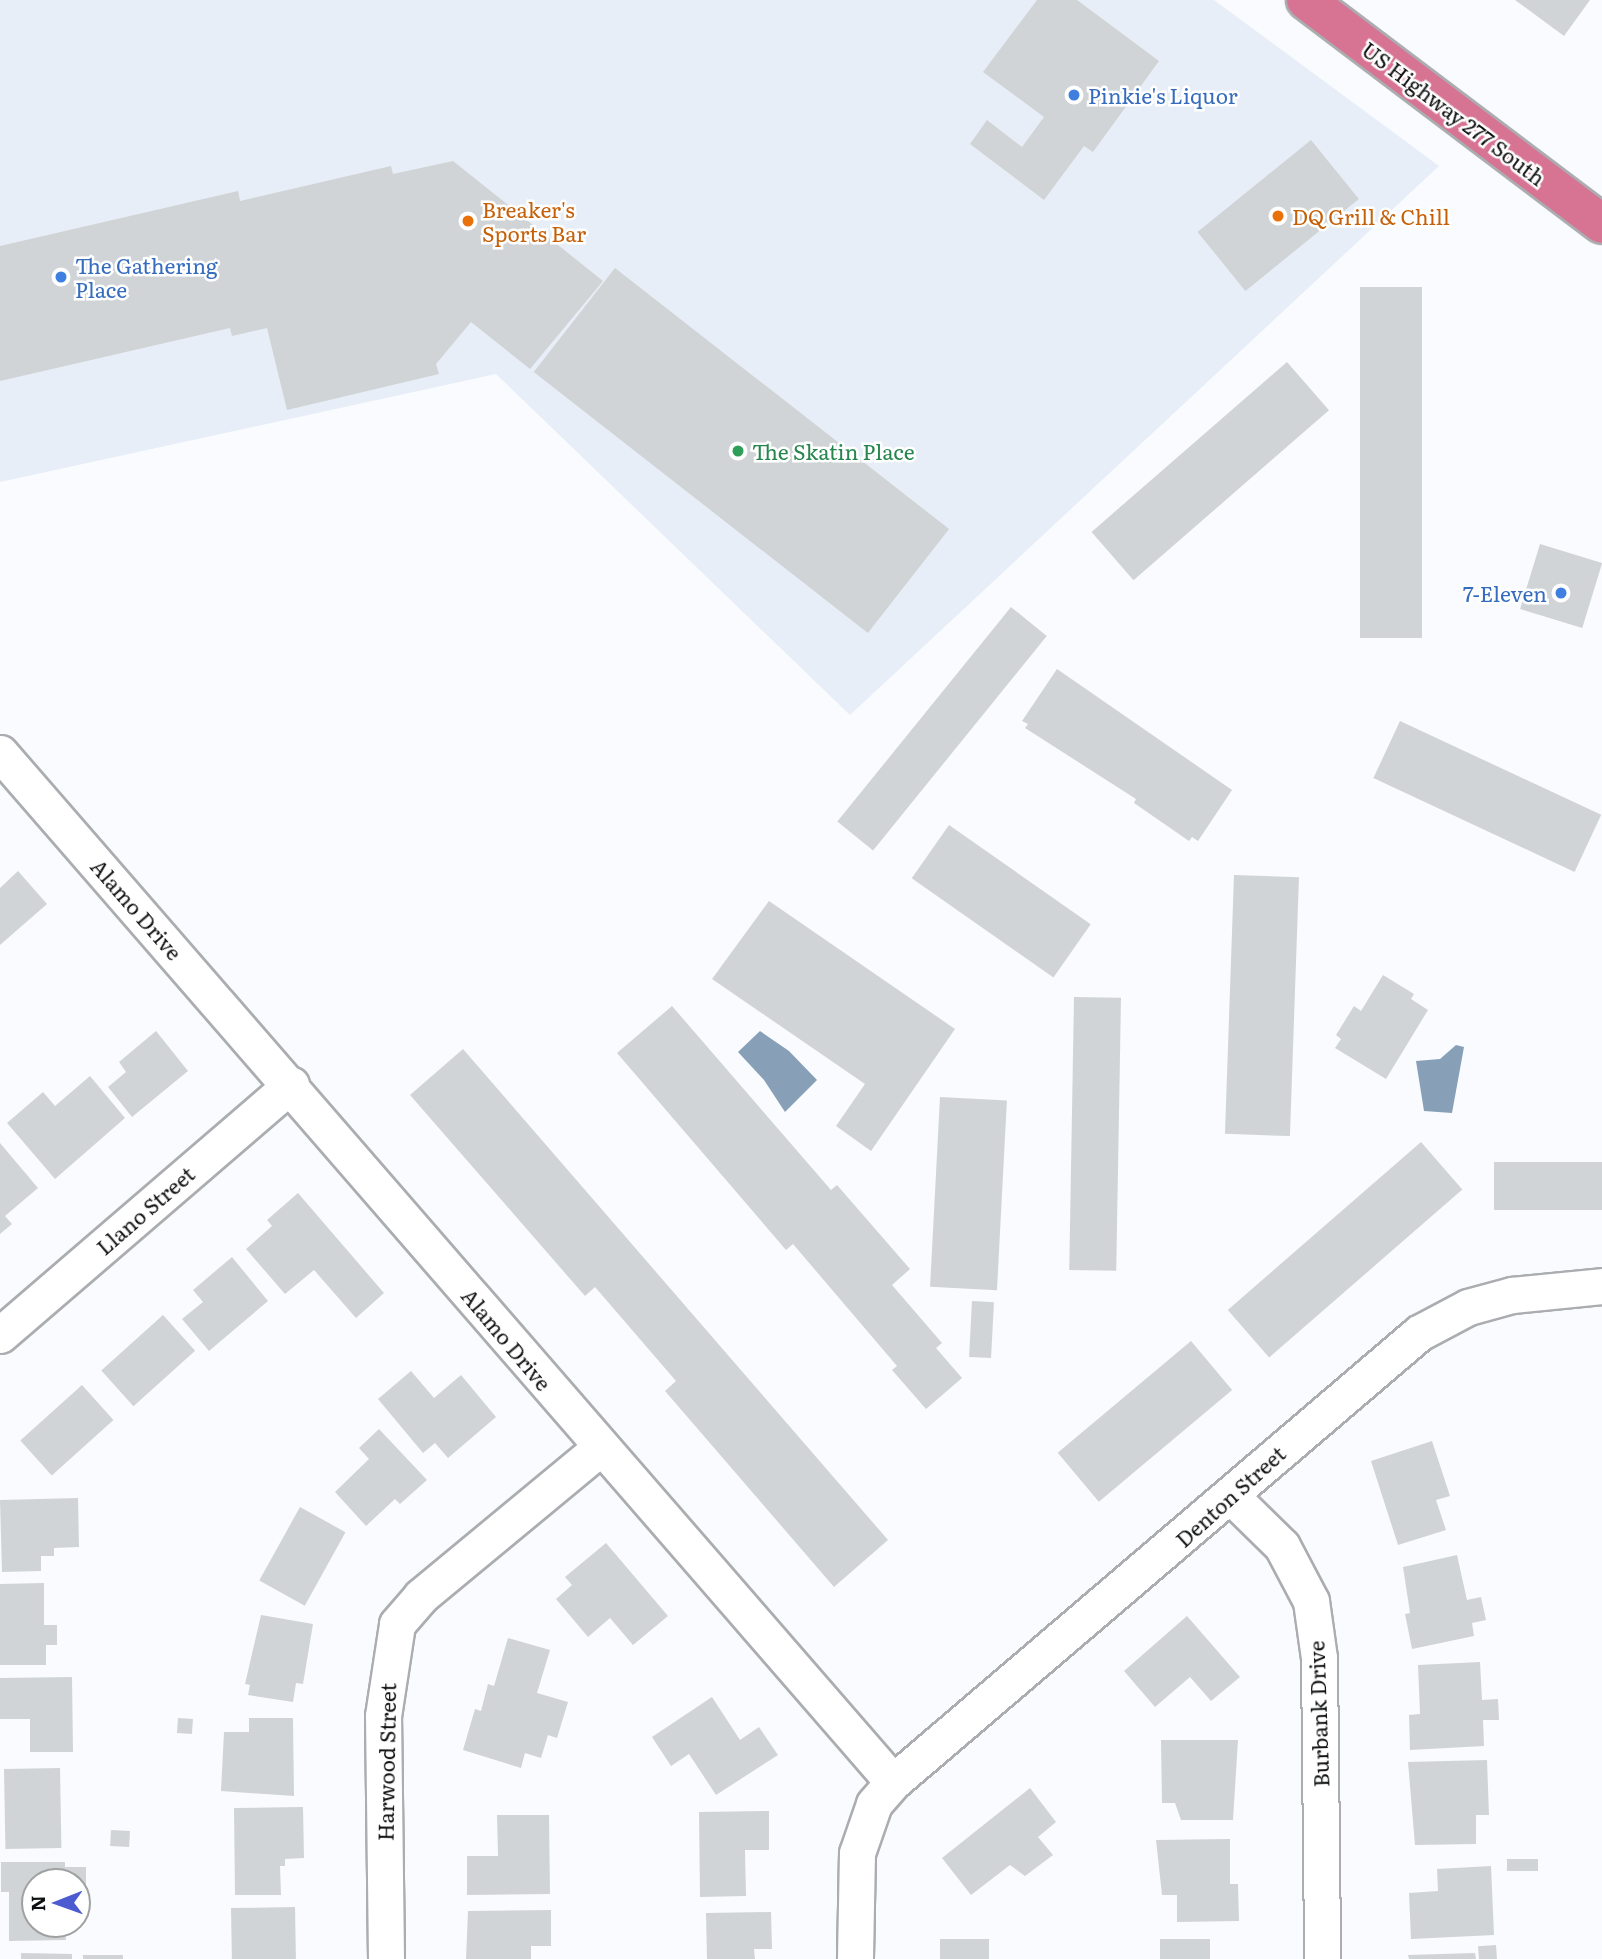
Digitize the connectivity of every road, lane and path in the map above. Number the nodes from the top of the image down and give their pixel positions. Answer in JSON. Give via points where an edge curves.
{"nodes":[{"id":1,"x":1306,"y":0,"type":"edge"},
{"id":2,"x":1602,"y":224,"type":"edge"},
{"id":3,"x":0,"y":754,"type":"edge"},
{"id":4,"x":291,"y":1085,"type":"junction"},
{"id":5,"x":1602,"y":1286,"type":"edge"},
{"id":6,"x":0,"y":1335,"type":"edge"},
{"id":7,"x":600,"y":1448,"type":"junction"},
{"id":8,"x":1232,"y":1497,"type":"junction"},
{"id":9,"x":893,"y":1782,"type":"junction"},
{"id":10,"x":386,"y":1959,"type":"edge"},
{"id":11,"x":855,"y":1959,"type":"edge"},
{"id":12,"x":1322,"y":1959,"type":"edge"}],
"edges":[{"from":1,"to":2,"type":"highway","name":"US Highway 277 South"},
{"from":3,"to":4,"type":"street","name":"Alamo Drive"},
{"from":4,"to":6,"type":"street","name":"Llano Street"},
{"from":4,"to":7,"type":"street","name":"Alamo Drive"},
{"from":5,"to":8,"type":"street","name":"Denton Street","via":[[1512,1295],[1468,1307],[1419,1333],[1324,1410]]},
{"from":7,"to":9,"type":"street","name":"Alamo Drive"},
{"from":7,"to":10,"type":"street","name":"Harwood Street","via":[[421,1596],[397,1624],[383,1716]]},
{"from":8,"to":9,"type":"street","name":"Denton Street"},
{"from":8,"to":12,"type":"street","name":"Burbank Drive","via":[[1282,1546],[1311,1601],[1319,1658]]},
{"from":9,"to":11,"type":"street","via":[[874,1804],[857,1853]]}]}
